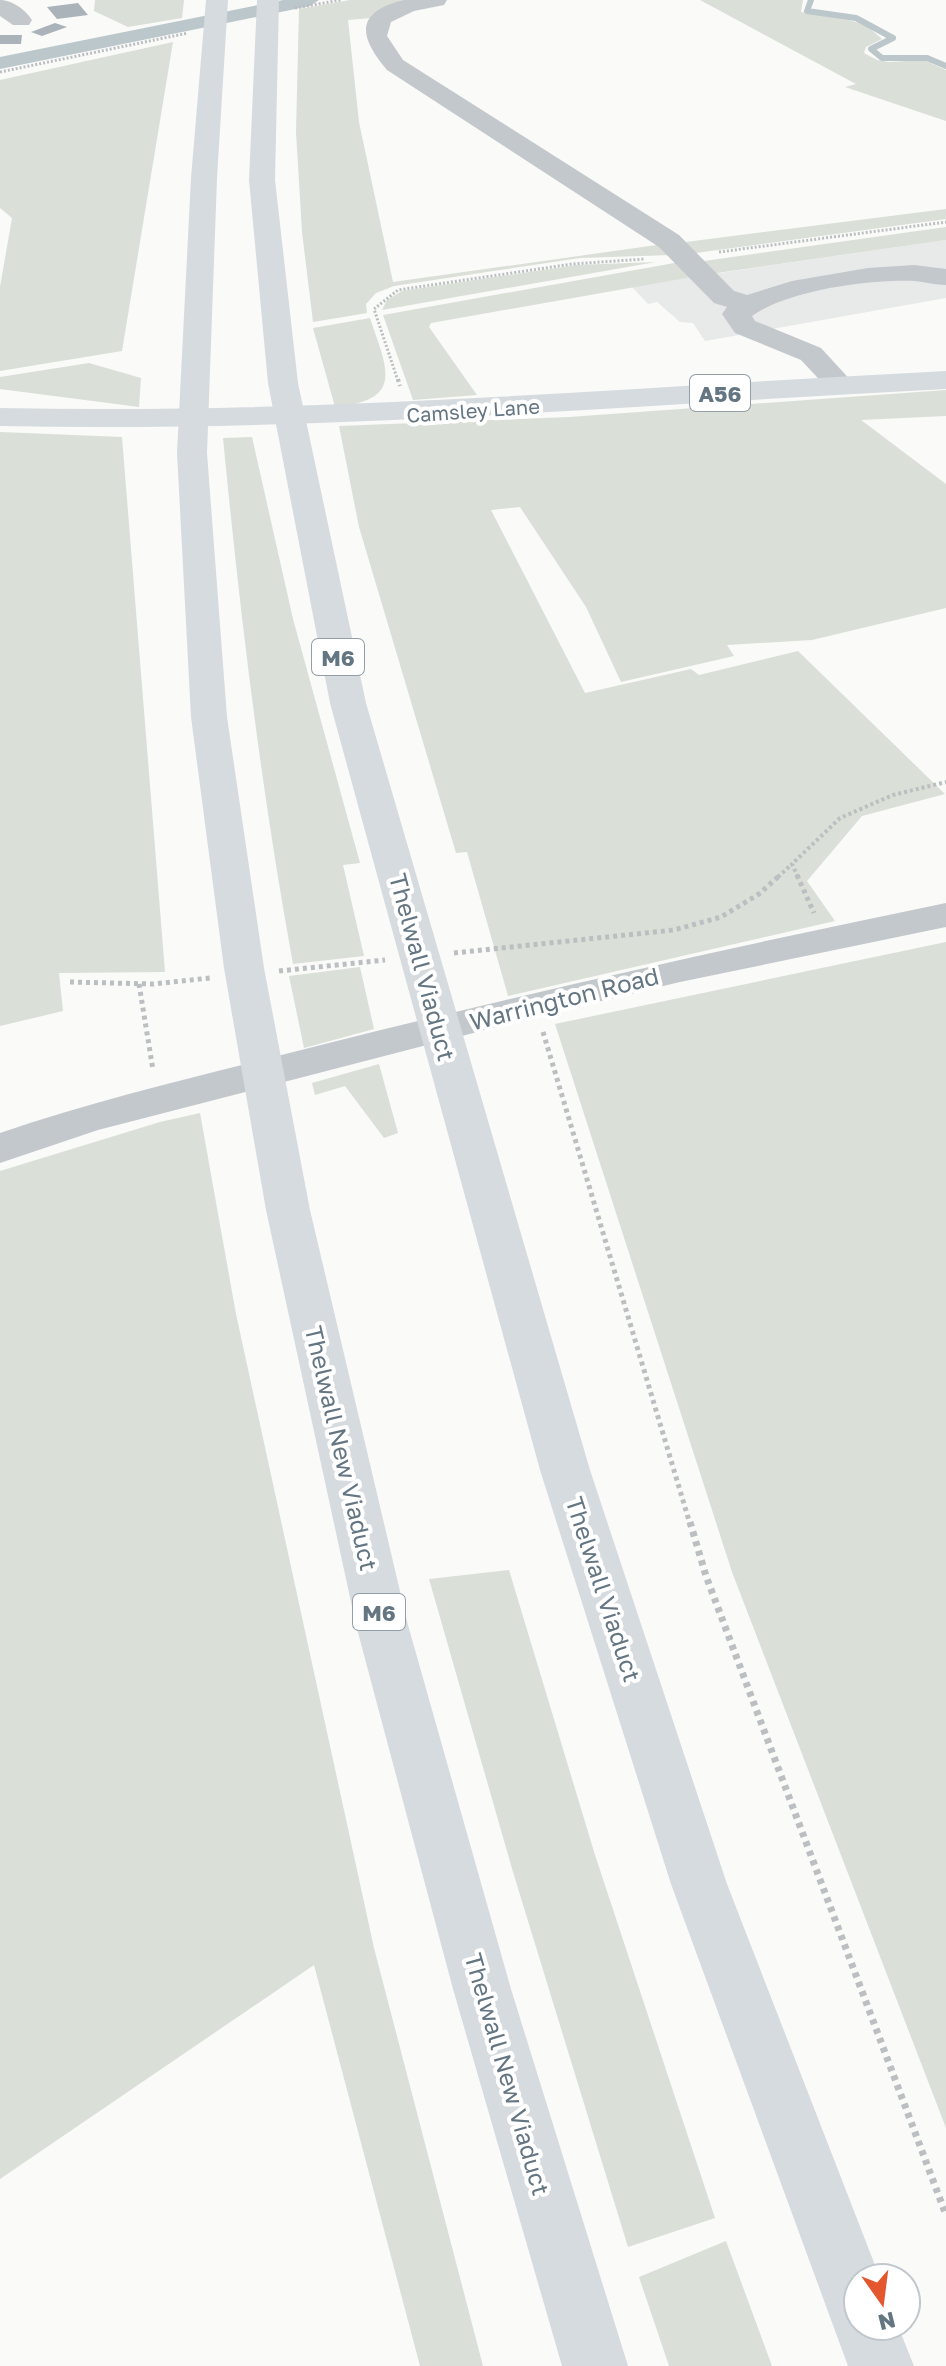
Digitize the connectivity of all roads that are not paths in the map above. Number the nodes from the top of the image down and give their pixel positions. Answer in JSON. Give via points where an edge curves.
{"nodes":[{"id":1,"x":217,"y":0,"type":"edge"},
{"id":2,"x":436,"y":0,"type":"edge"},
{"id":3,"x":0,"y":5,"type":"edge"},
{"id":4,"x":279,"y":5,"type":"edge"},
{"id":5,"x":21,"y":20,"type":"dead end"},
{"id":6,"x":946,"y":277,"type":"edge"},
{"id":7,"x":745,"y":304,"type":"junction"},
{"id":8,"x":946,"y":380,"type":"edge"},
{"id":9,"x":840,"y":385,"type":"junction"},
{"id":10,"x":0,"y":417,"type":"edge"},
{"id":11,"x":946,"y":915,"type":"edge"},
{"id":12,"x":0,"y":1148,"type":"edge"},
{"id":13,"x":842,"y":2263,"type":"edge"},
{"id":14,"x":872,"y":2342,"type":"edge"},
{"id":15,"x":595,"y":2366,"type":"edge"},
{"id":16,"x":881,"y":2366,"type":"edge"}],
"edges":[{"from":1,"to":15,"type":"main road","name":"Thelwall New Viaduct","number":"M6","via":[[192,453],[209,717],[225,843],[288,1210],[382,1625],[482,1989]]},
{"from":2,"to":7,"type":"street","via":[[382,15],[377,40],[395,65],[669,241],[724,297]]},
{"from":3,"to":5,"type":"street"},
{"from":4,"to":13,"type":"main road","name":"Thelwall Viaduct","number":"M6","via":[[267,28],[262,180],[283,383],[348,703],[565,1470],[699,1884]]},
{"from":6,"to":7,"type":"street","via":[[912,272],[771,293]]},
{"from":7,"to":9,"type":"street","via":[[736,314],[745,327],[811,354]]},
{"from":8,"to":9,"type":"main road","name":"Camsley Lane","number":"A56"},
{"from":9,"to":10,"type":"main road","name":"Camsley Lane","number":"A56","via":[[358,416],[161,421]]},
{"from":11,"to":12,"type":"street","name":"Warrington Road","via":[[535,1004],[86,1119]]},
{"from":14,"to":16,"type":"main road"}]}
